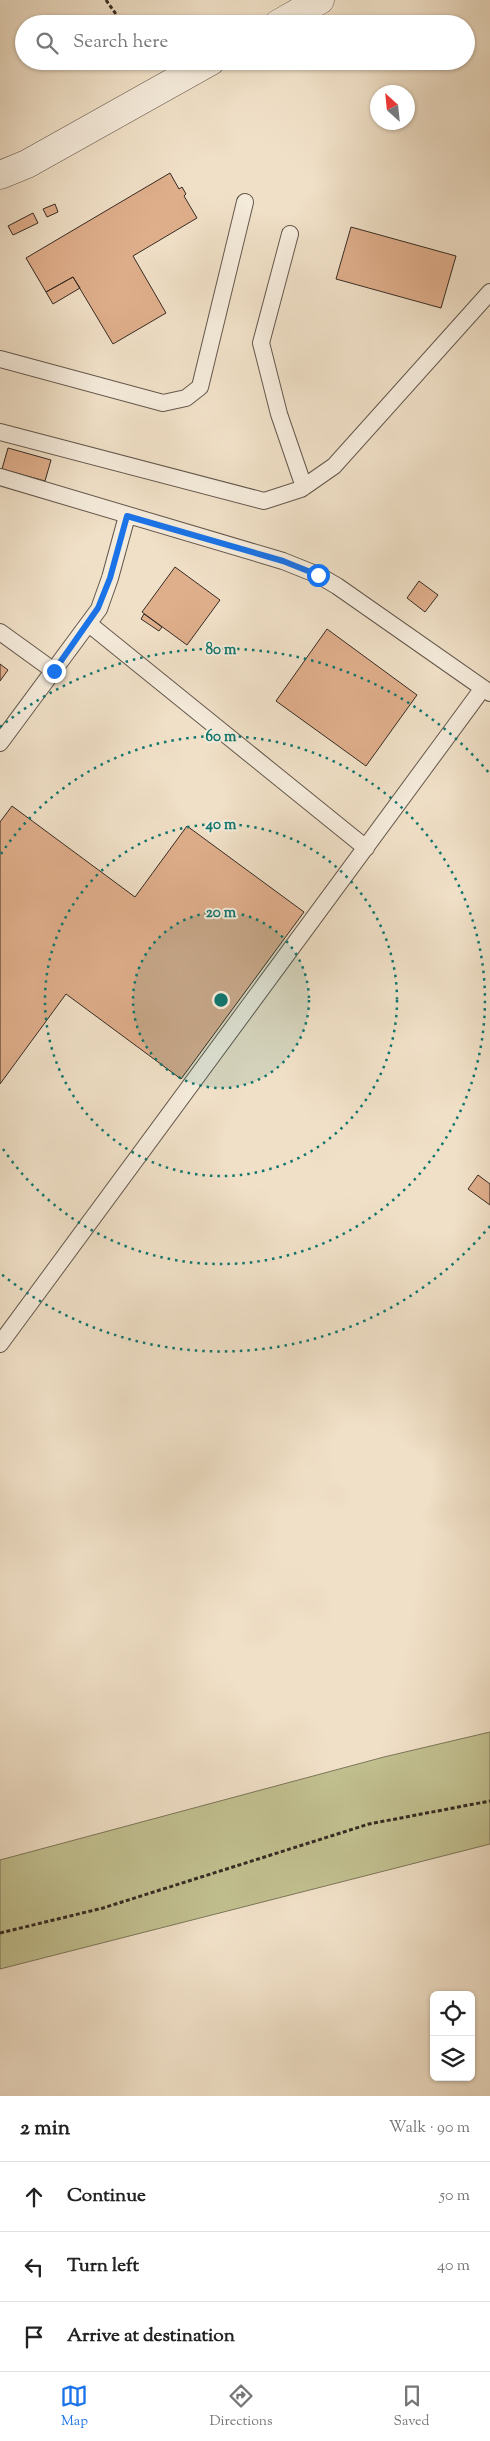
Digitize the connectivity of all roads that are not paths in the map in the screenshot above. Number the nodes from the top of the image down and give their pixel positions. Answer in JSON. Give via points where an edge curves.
{"nodes":[{"id":1,"x":320,"y":0,"type":"edge"},
{"id":2,"x":294,"y":15,"type":"edge"},
{"id":3,"x":195,"y":70,"type":"edge"},
{"id":4,"x":0,"y":175,"type":"edge"},
{"id":5,"x":245,"y":202,"type":"dead end"},
{"id":6,"x":290,"y":234,"type":"dead end"},
{"id":7,"x":490,"y":292,"type":"edge"},
{"id":8,"x":0,"y":359,"type":"edge"},
{"id":9,"x":0,"y":432,"type":"edge"},
{"id":10,"x":0,"y":477,"type":"edge"},
{"id":11,"x":304,"y":488,"type":"junction"},
{"id":12,"x":127,"y":516,"type":"junction"},
{"id":13,"x":89,"y":624,"type":"junction"},
{"id":14,"x":0,"y":632,"type":"edge"},
{"id":15,"x":54,"y":671,"type":"junction"},
{"id":16,"x":487,"y":691,"type":"edge"},
{"id":17,"x":0,"y":743,"type":"edge"},
{"id":18,"x":366,"y":848,"type":"junction"},
{"id":19,"x":0,"y":1344,"type":"edge"}],
"edges":[{"from":1,"to":2,"type":"street"},
{"from":3,"to":4,"type":"street","via":[[28,164]]},
{"from":5,"to":8,"type":"lane","via":[[200,387],[186,398],[162,403]]},
{"from":6,"to":11,"type":"lane","via":[[261,343],[279,414]]},
{"from":7,"to":11,"type":"lane","via":[[334,466]]},
{"from":9,"to":11,"type":"lane","via":[[264,501]]},
{"from":10,"to":12,"type":"lane"},
{"from":12,"to":13,"type":"lane","via":[[104,595]]},
{"from":12,"to":16,"type":"lane","via":[[283,561],[318,575]]},
{"from":13,"to":15,"type":"lane"},
{"from":13,"to":18,"type":"lane"},
{"from":14,"to":15,"type":"lane"},
{"from":15,"to":17,"type":"lane"},
{"from":16,"to":18,"type":"lane"},
{"from":18,"to":19,"type":"lane"}]}
